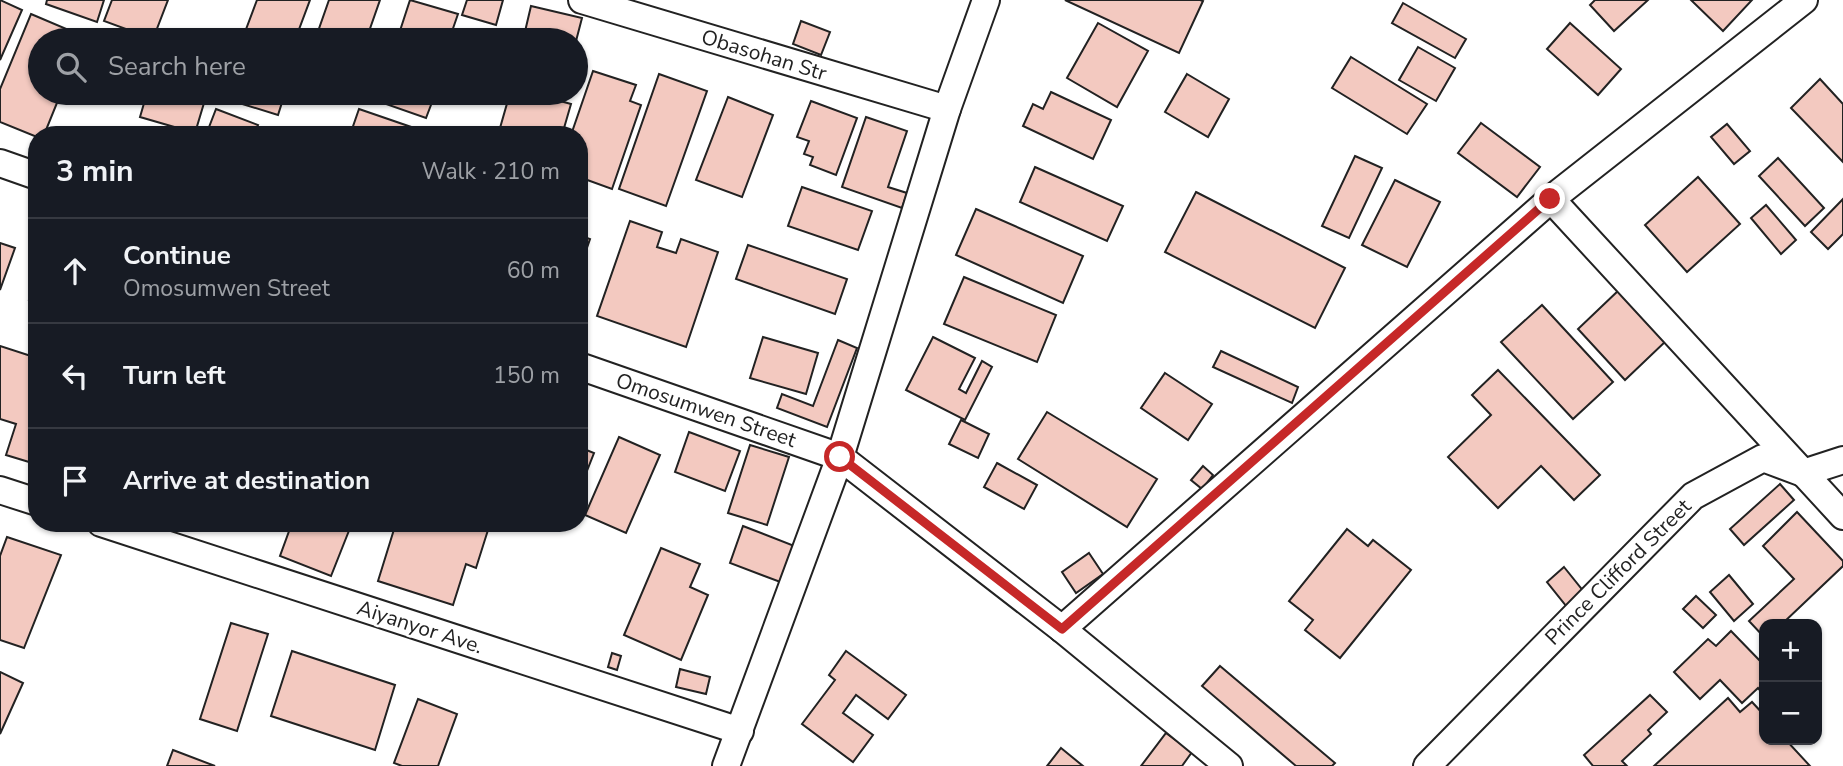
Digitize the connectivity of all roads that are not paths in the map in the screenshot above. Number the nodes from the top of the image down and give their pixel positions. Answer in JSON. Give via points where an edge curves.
{"nodes":[{"id":1,"x":582,"y":0,"type":"edge"},
{"id":2,"x":986,"y":0,"type":"edge"},
{"id":3,"x":1804,"y":0,"type":"edge"},
{"id":4,"x":947,"y":109,"type":"junction"},
{"id":5,"x":0,"y":163,"type":"edge"},
{"id":6,"x":28,"y":173,"type":"edge"},
{"id":7,"x":1550,"y":199,"type":"junction"},
{"id":8,"x":588,"y":369,"type":"edge"},
{"id":9,"x":840,"y":457,"type":"junction"},
{"id":10,"x":1843,"y":460,"type":"edge"},
{"id":11,"x":1803,"y":473,"type":"junction"},
{"id":12,"x":0,"y":490,"type":"edge"},
{"id":13,"x":28,"y":499,"type":"edge"},
{"id":14,"x":1843,"y":516,"type":"edge"},
{"id":15,"x":129,"y":532,"type":"edge"},
{"id":16,"x":1062,"y":629,"type":"junction"},
{"id":17,"x":740,"y":731,"type":"junction"},
{"id":18,"x":726,"y":766,"type":"edge"},
{"id":19,"x":1229,"y":766,"type":"edge"},
{"id":20,"x":1427,"y":766,"type":"edge"}],
"edges":[{"from":1,"to":4,"type":"street","name":"Obasohan Str"},
{"from":2,"to":4,"type":"street"},
{"from":3,"to":7,"type":"street"},
{"from":4,"to":9,"type":"street"},
{"from":5,"to":6,"type":"street"},
{"from":7,"to":11,"type":"street"},
{"from":7,"to":16,"type":"street"},
{"from":8,"to":9,"type":"street","name":"Omosumwen Street"},
{"from":9,"to":16,"type":"street","name":"Omosumwen Street"},
{"from":9,"to":17,"type":"street"},
{"from":10,"to":11,"type":"street"},
{"from":11,"to":14,"type":"street"},
{"from":11,"to":20,"type":"street","name":"Prince Clifford Street","via":[[1763,458],[1693,496]]},
{"from":12,"to":13,"type":"street"},
{"from":15,"to":17,"type":"street","name":"Aiyanyor Ave."},
{"from":16,"to":19,"type":"street","name":"Omosumwen Street"},
{"from":17,"to":18,"type":"street"}]}
